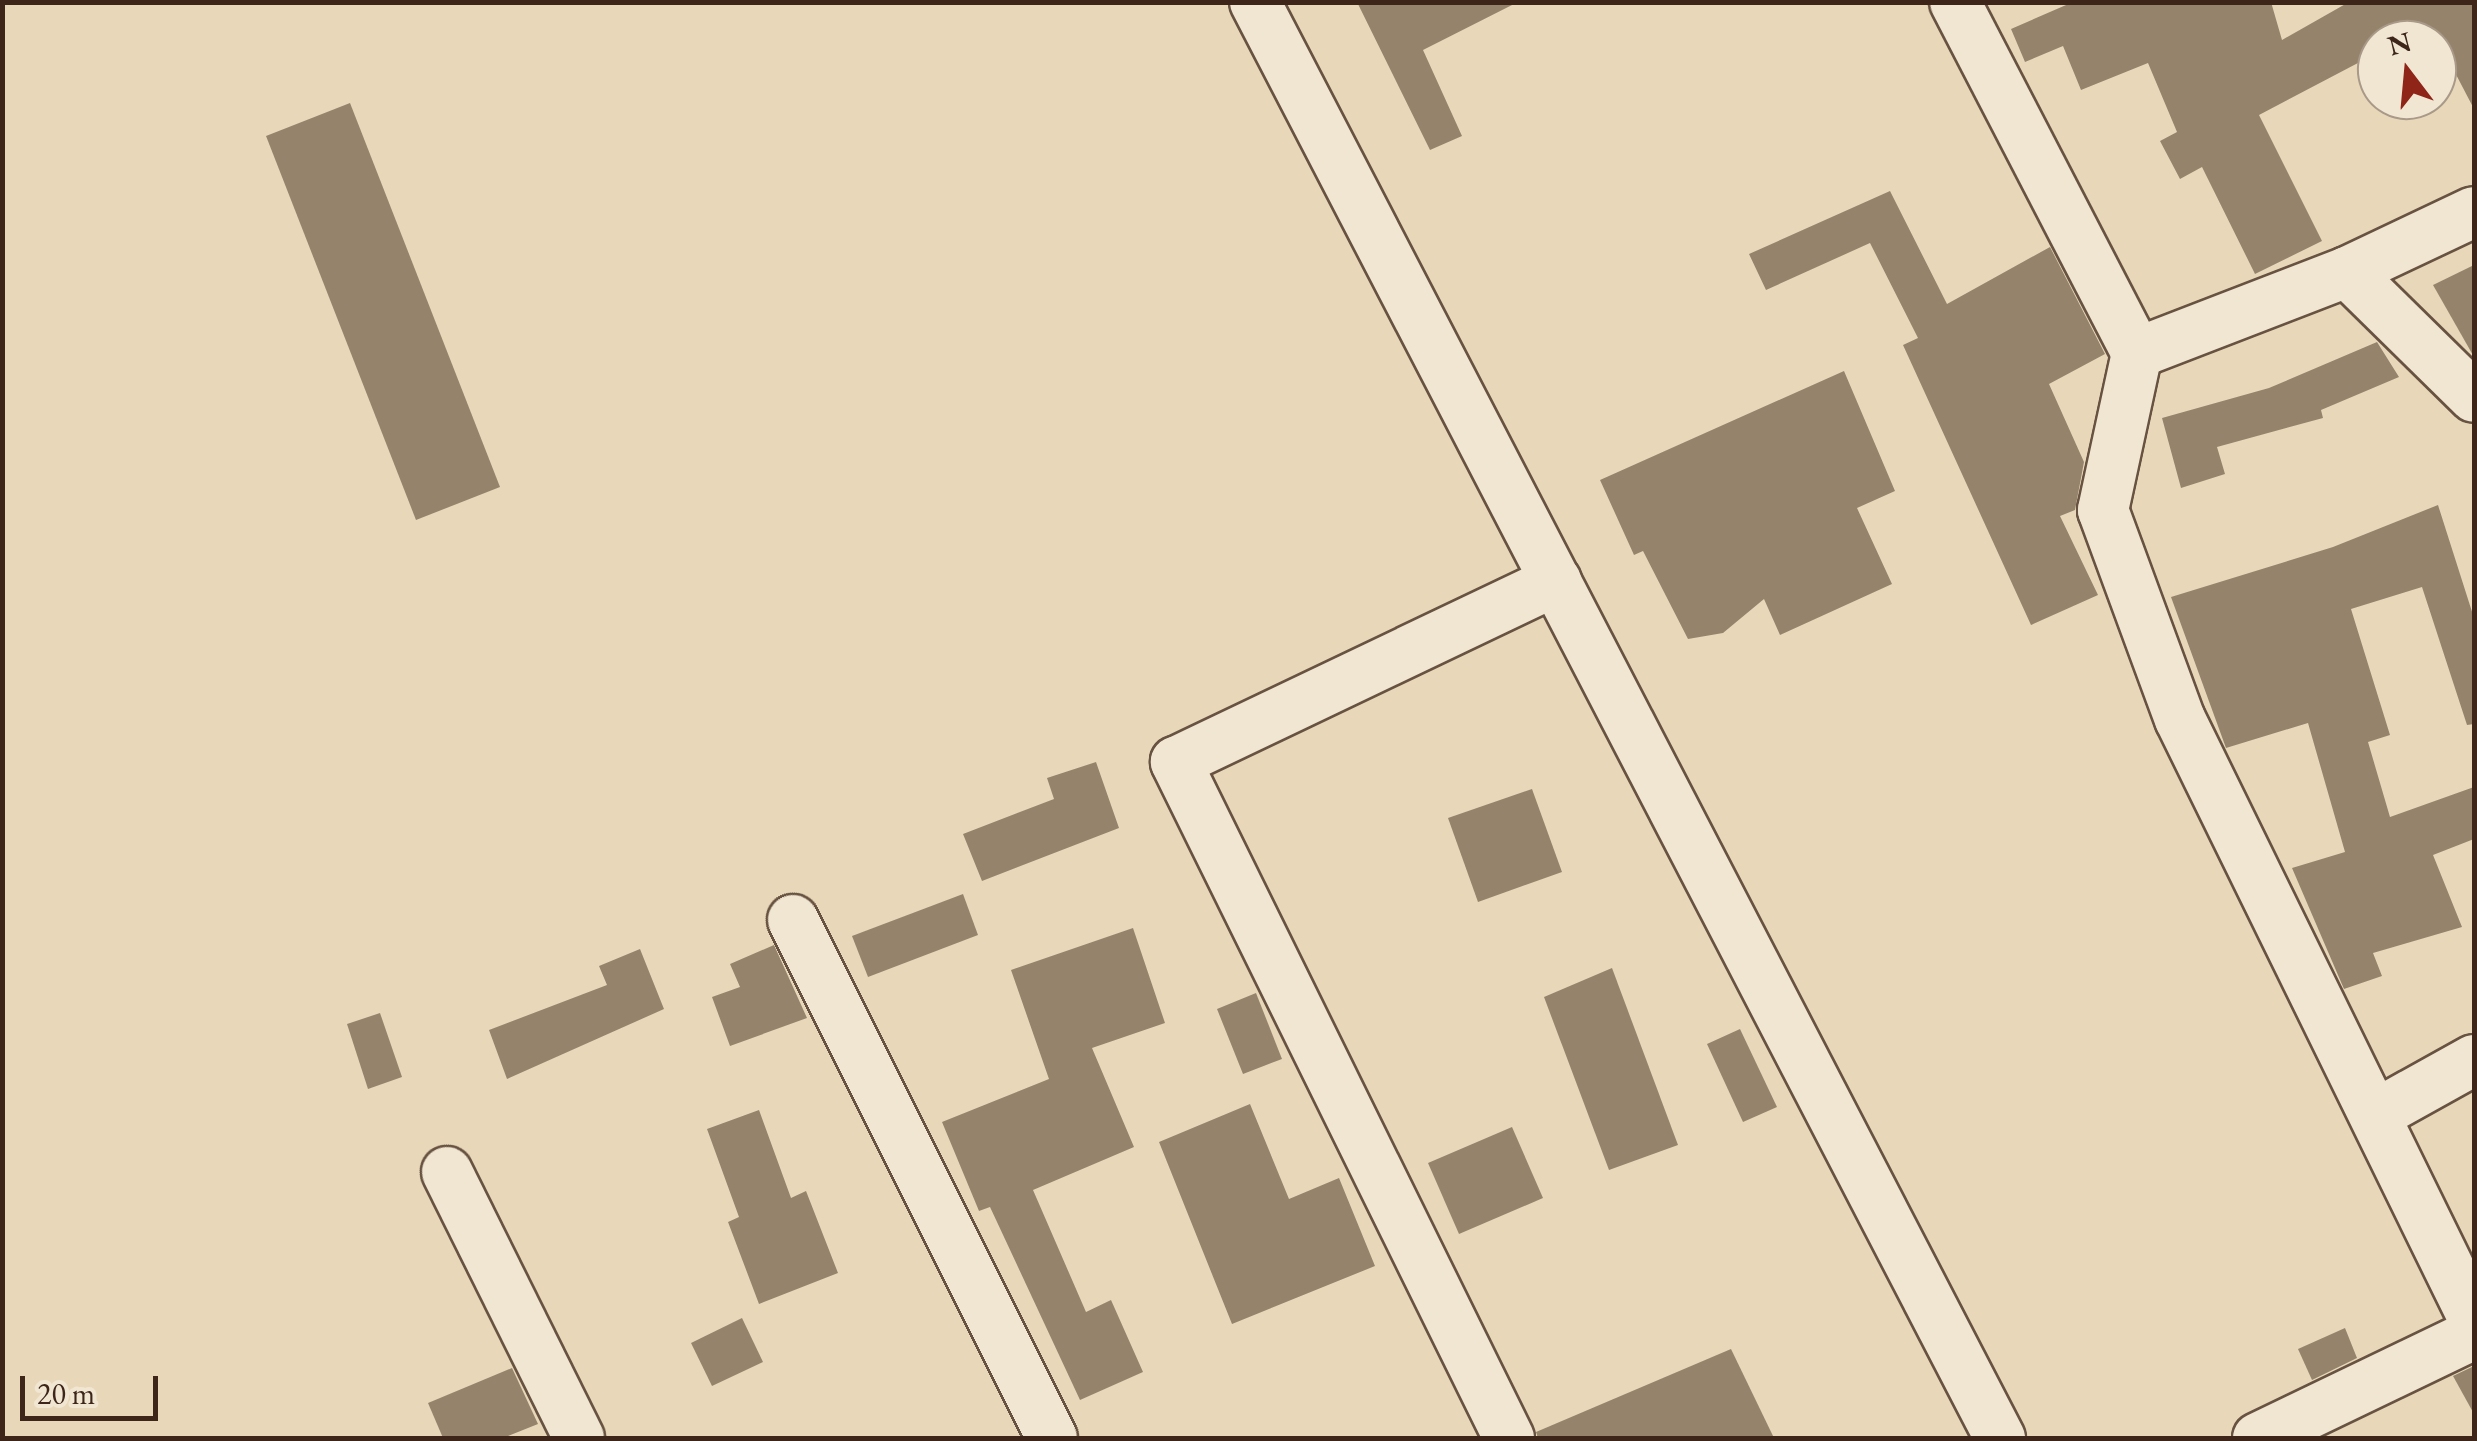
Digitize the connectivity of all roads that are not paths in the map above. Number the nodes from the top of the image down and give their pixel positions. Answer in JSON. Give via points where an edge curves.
{"nodes":[{"id":1,"x":1256,"y":2,"type":"edge"},
{"id":2,"x":1965,"y":6,"type":"edge"},
{"id":3,"x":2474,"y":212,"type":"edge"},
{"id":4,"x":2347,"y":272,"type":"junction"},
{"id":5,"x":2137,"y":353,"type":"junction"},
{"id":6,"x":2474,"y":398,"type":"edge"},
{"id":7,"x":1556,"y":580,"type":"junction"},
{"id":8,"x":794,"y":920,"type":"dead end"},
{"id":9,"x":2474,"y":1060,"type":"edge"},
{"id":10,"x":2375,"y":1115,"type":"junction"},
{"id":11,"x":446,"y":1172,"type":"dead end"},
{"id":12,"x":2474,"y":1319,"type":"edge"},
{"id":13,"x":2474,"y":1334,"type":"edge"},
{"id":14,"x":578,"y":1438,"type":"edge"},
{"id":15,"x":1052,"y":1438,"type":"edge"},
{"id":16,"x":1509,"y":1438,"type":"edge"},
{"id":17,"x":2000,"y":1438,"type":"edge"},
{"id":18,"x":2258,"y":1438,"type":"edge"}],
"edges":[{"from":1,"to":7,"type":"street"},
{"from":2,"to":5,"type":"street"},
{"from":3,"to":4,"type":"street"},
{"from":4,"to":5,"type":"street"},
{"from":4,"to":6,"type":"street"},
{"from":5,"to":10,"type":"street","via":[[2103,510],[2180,719]]},
{"from":7,"to":16,"type":"street","via":[[1176,762]]},
{"from":7,"to":17,"type":"street"},
{"from":8,"to":15,"type":"street"},
{"from":9,"to":10,"type":"street"},
{"from":10,"to":12,"type":"street"},
{"from":11,"to":14,"type":"street"},
{"from":13,"to":18,"type":"street"}]}
